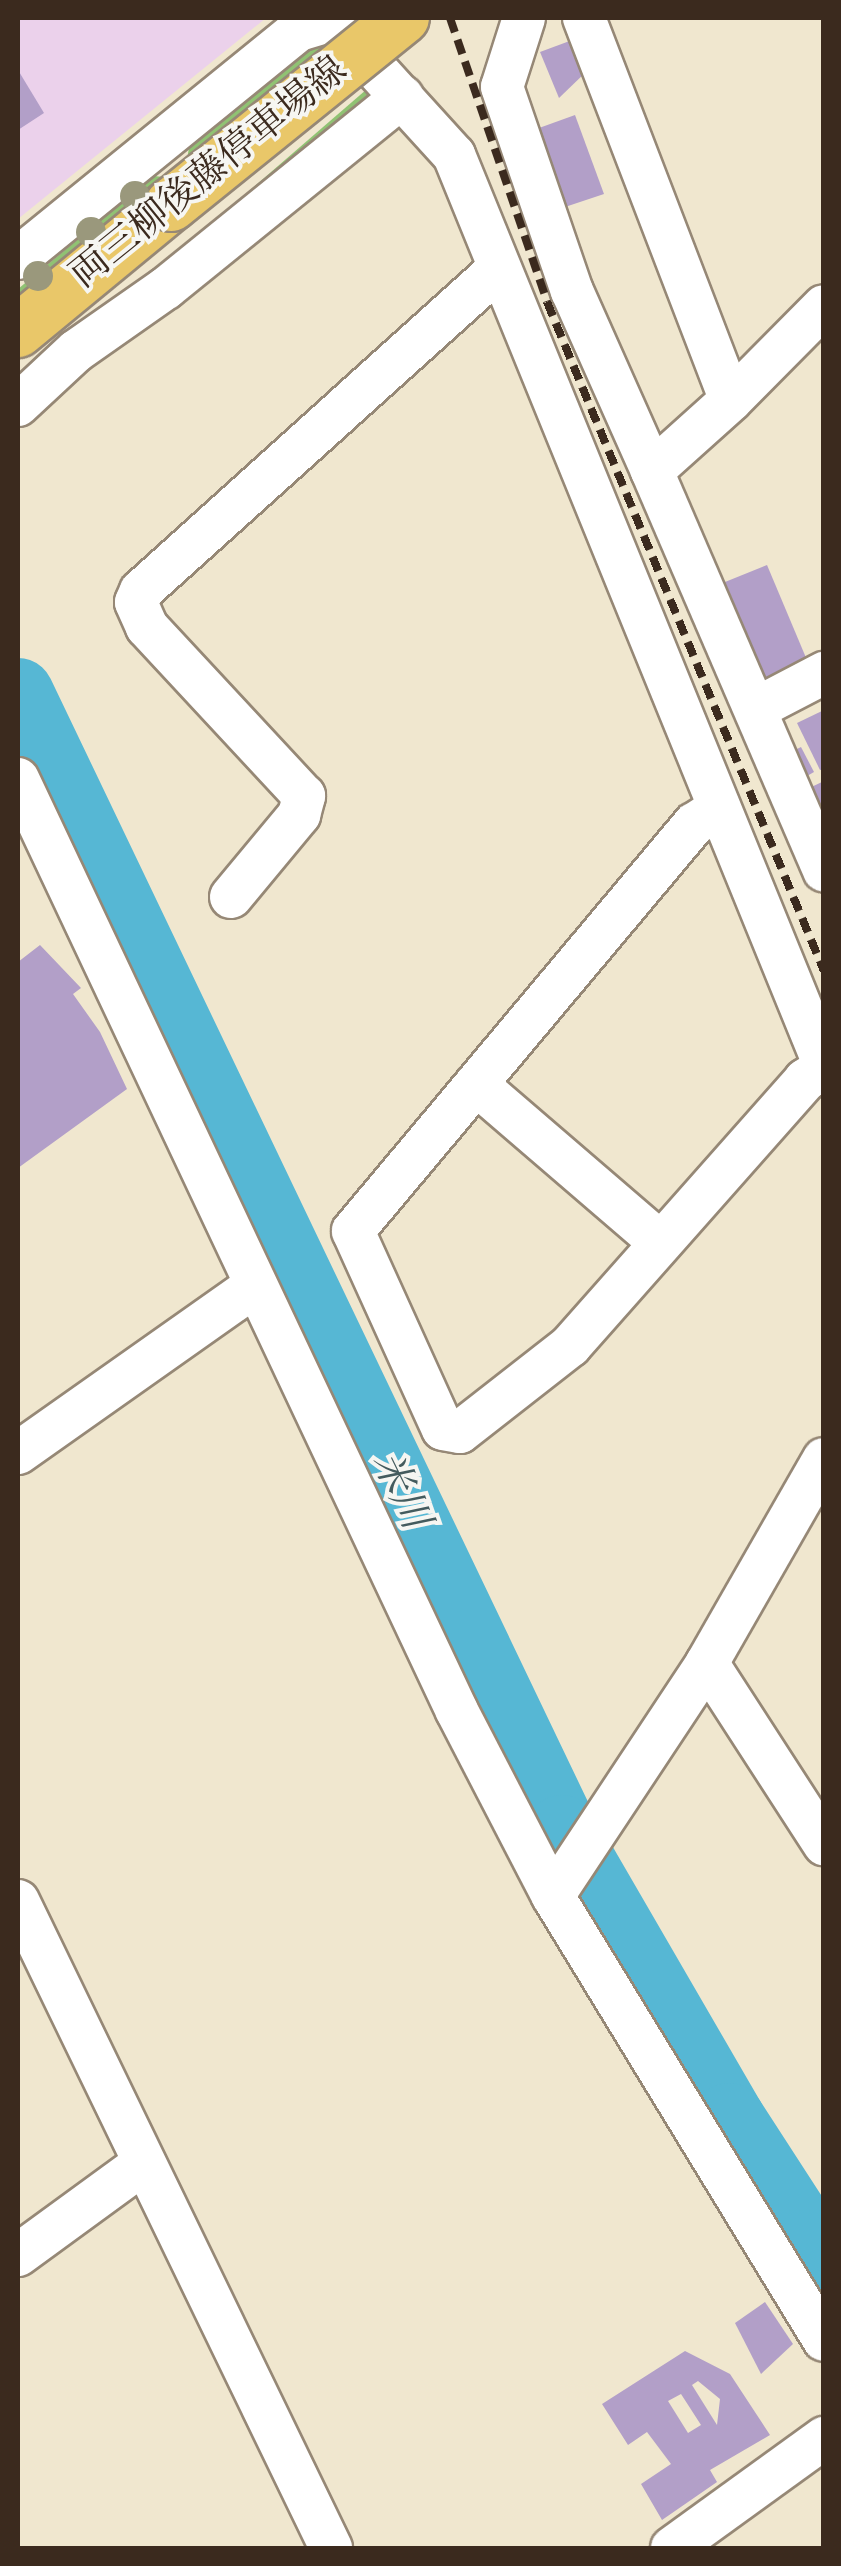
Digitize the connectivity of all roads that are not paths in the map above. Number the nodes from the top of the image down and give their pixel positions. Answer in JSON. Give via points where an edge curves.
{"nodes":[{"id":1,"x":403,"y":18,"type":"edge"},
{"id":2,"x":524,"y":18,"type":"edge"},
{"id":3,"x":584,"y":18,"type":"edge"},
{"id":4,"x":402,"y":98,"type":"junction"},
{"id":5,"x":18,"y":258,"type":"edge"},
{"id":6,"x":498,"y":269,"type":"junction"},
{"id":7,"x":824,"y":306,"type":"edge"},
{"id":8,"x":18,"y":331,"type":"edge"},
{"id":9,"x":731,"y":400,"type":"junction"},
{"id":10,"x":18,"y":404,"type":"edge"},
{"id":11,"x":652,"y":471,"type":"junction"},
{"id":12,"x":824,"y":673,"type":"edge"},
{"id":13,"x":757,"y":708,"type":"junction"},
{"id":14,"x":18,"y":780,"type":"edge"},
{"id":15,"x":718,"y":808,"type":"junction"},
{"id":16,"x":29,"y":835,"type":"edge"},
{"id":17,"x":824,"y":871,"type":"edge"},
{"id":18,"x":231,"y":897,"type":"dead end"},
{"id":19,"x":824,"y":1066,"type":"edge"},
{"id":20,"x":476,"y":1084,"type":"junction"},
{"id":21,"x":660,"y":1242,"type":"junction"},
{"id":22,"x":256,"y":1285,"type":"junction"},
{"id":23,"x":18,"y":1453,"type":"edge"},
{"id":24,"x":824,"y":1459,"type":"edge"},
{"id":25,"x":706,"y":1663,"type":"junction"},
{"id":26,"x":824,"y":1844,"type":"edge"},
{"id":27,"x":559,"y":1886,"type":"junction"},
{"id":28,"x":18,"y":1901,"type":"edge"},
{"id":29,"x":144,"y":2164,"type":"junction"},
{"id":30,"x":18,"y":2255,"type":"edge"},
{"id":31,"x":824,"y":2340,"type":"edge"},
{"id":32,"x":824,"y":2438,"type":"edge"},
{"id":33,"x":331,"y":2548,"type":"edge"},
{"id":34,"x":672,"y":2548,"type":"edge"}],
"edges":[{"from":1,"to":8,"type":"main road","name":"両三柳後藤停車場線","bridge":true},
{"from":2,"to":11,"type":"street","via":[[502,87],[572,291]]},
{"from":3,"to":9,"type":"street"},
{"from":4,"to":5,"type":"street","via":[[331,20],[299,30]]},
{"from":4,"to":6,"type":"street","via":[[454,155]]},
{"from":4,"to":10,"type":"street","via":[[166,288],[76,351]]},
{"from":6,"to":15,"type":"street"},
{"from":6,"to":18,"type":"street","via":[[141,590],[136,602],[147,628],[304,796],[298,815]]},
{"from":7,"to":9,"type":"street"},
{"from":9,"to":11,"type":"street"},
{"from":11,"to":13,"type":"street"},
{"from":12,"to":13,"type":"street"},
{"from":13,"to":17,"type":"street"},
{"from":14,"to":16,"type":"street"},
{"from":15,"to":19,"type":"street"},
{"from":15,"to":20,"type":"street","via":[[694,824]]},
{"from":16,"to":22,"type":"street"},
{"from":19,"to":21,"type":"street"},
{"from":20,"to":21,"type":"street"},
{"from":20,"to":21,"type":"street","via":[[354,1230],[443,1429],[460,1432],[570,1346]]},
{"from":22,"to":23,"type":"street"},
{"from":22,"to":27,"type":"street","via":[[457,1712]]},
{"from":24,"to":25,"type":"street"},
{"from":25,"to":26,"type":"street"},
{"from":25,"to":27,"type":"street"},
{"from":27,"to":31,"type":"street"},
{"from":28,"to":29,"type":"street"},
{"from":29,"to":30,"type":"street"},
{"from":29,"to":33,"type":"street"},
{"from":32,"to":34,"type":"street"}]}
